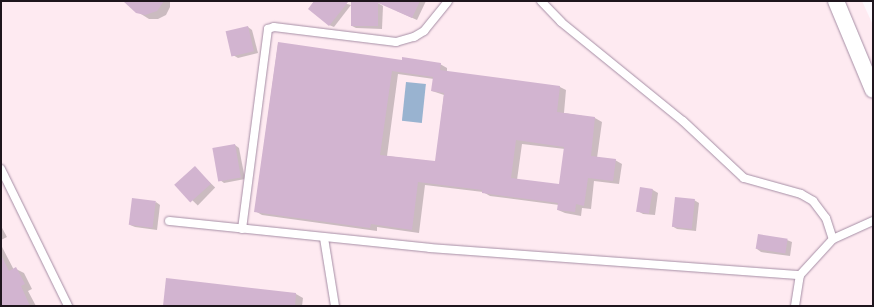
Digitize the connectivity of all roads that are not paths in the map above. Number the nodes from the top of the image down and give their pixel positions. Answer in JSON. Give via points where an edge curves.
{"nodes":[{"id":1,"x":448,"y":1,"type":"edge"},
{"id":2,"x":541,"y":1,"type":"edge"},
{"id":3,"x":836,"y":1,"type":"edge"},
{"id":4,"x":873,"y":90,"type":"edge"},
{"id":5,"x":1,"y":169,"type":"edge"},
{"id":6,"x":169,"y":220,"type":"dead end"},
{"id":7,"x":873,"y":220,"type":"edge"},
{"id":8,"x":242,"y":229,"type":"junction"},
{"id":9,"x":324,"y":238,"type":"junction"},
{"id":10,"x":833,"y":239,"type":"junction"},
{"id":11,"x":800,"y":275,"type":"junction"},
{"id":12,"x":68,"y":306,"type":"edge"},
{"id":13,"x":335,"y":306,"type":"edge"},
{"id":14,"x":794,"y":306,"type":"edge"}],
"edges":[{"from":1,"to":8,"type":"lane","via":[[424,31],[396,42],[274,27],[268,29]]},
{"from":2,"to":10,"type":"lane","via":[[561,22],[683,121],[744,178],[801,194],[813,201],[826,218]]},
{"from":3,"to":4,"type":"street"},
{"from":5,"to":12,"type":"lane"},
{"from":6,"to":8,"type":"lane"},
{"from":7,"to":10,"type":"lane"},
{"from":8,"to":9,"type":"lane"},
{"from":9,"to":11,"type":"lane"},
{"from":9,"to":13,"type":"lane"},
{"from":10,"to":11,"type":"lane"},
{"from":11,"to":14,"type":"lane"}]}
